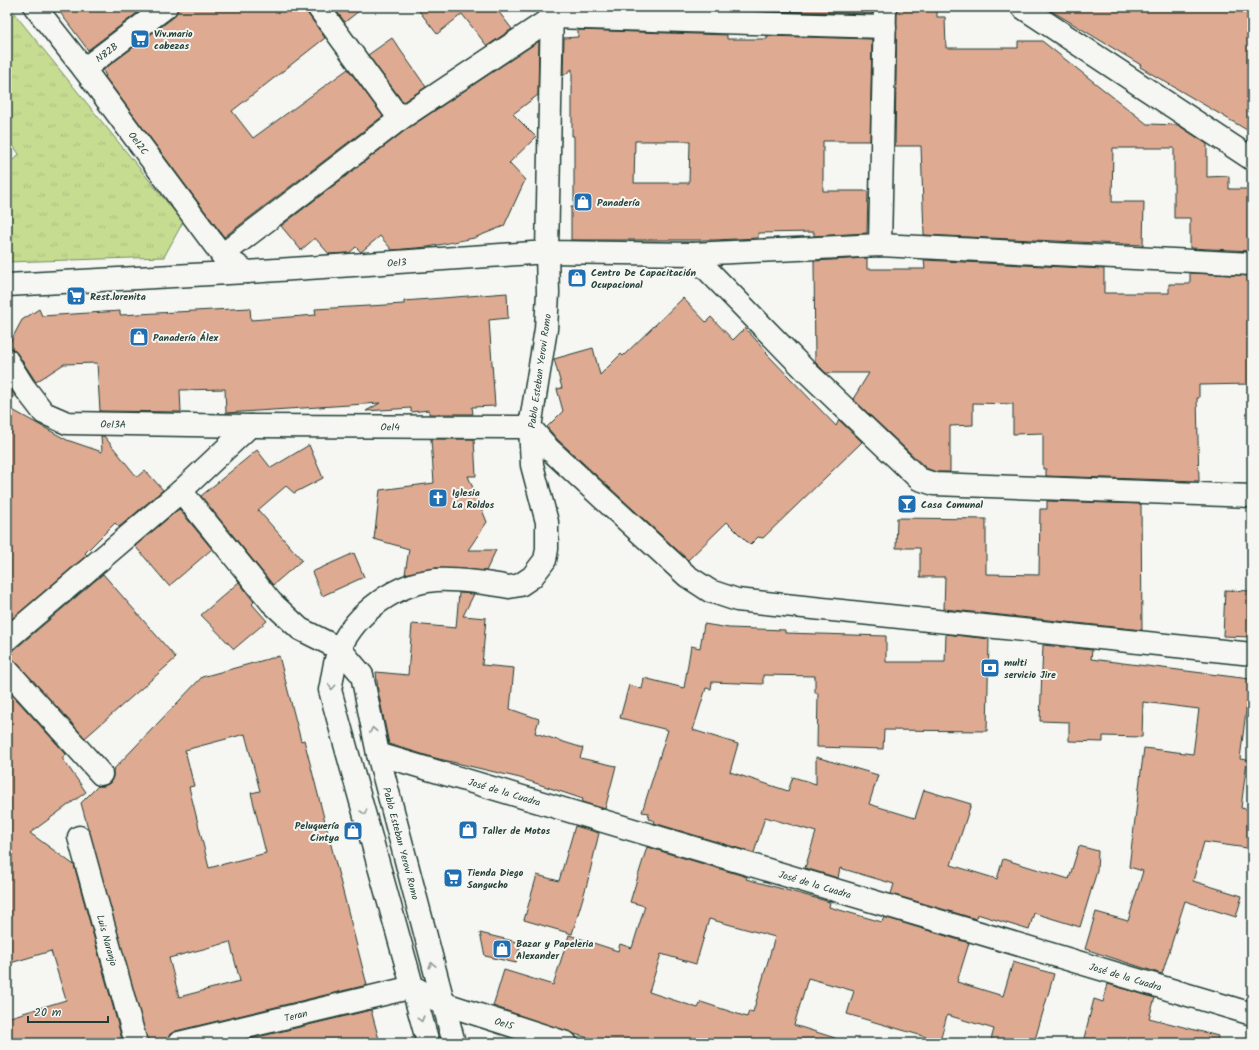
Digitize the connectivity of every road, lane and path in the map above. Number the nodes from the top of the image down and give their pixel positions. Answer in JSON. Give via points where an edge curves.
{"nodes":[{"id":1,"x":35,"y":7,"type":"edge"},
{"id":2,"x":166,"y":7,"type":"edge"},
{"id":3,"x":318,"y":7,"type":"edge"},
{"id":4,"x":1022,"y":7,"type":"edge"},
{"id":5,"x":553,"y":12,"type":"edge"},
{"id":6,"x":885,"y":17,"type":"edge"},
{"id":7,"x":84,"y":69,"type":"junction"},
{"id":8,"x":400,"y":119,"type":"junction"},
{"id":9,"x":1252,"y":159,"type":"edge"},
{"id":10,"x":880,"y":244,"type":"junction"},
{"id":11,"x":547,"y":252,"type":"junction"},
{"id":12,"x":692,"y":254,"type":"junction"},
{"id":13,"x":222,"y":255,"type":"junction"},
{"id":14,"x":1252,"y":264,"type":"edge"},
{"id":15,"x":247,"y":272,"type":"junction"},
{"id":16,"x":7,"y":285,"type":"edge"},
{"id":17,"x":7,"y":360,"type":"edge"},
{"id":18,"x":250,"y":426,"type":"junction"},
{"id":19,"x":530,"y":427,"type":"junction"},
{"id":20,"x":181,"y":491,"type":"junction"},
{"id":21,"x":1252,"y":496,"type":"edge"},
{"id":22,"x":7,"y":639,"type":"edge"},
{"id":23,"x":340,"y":649,"type":"junction"},
{"id":24,"x":1252,"y":654,"type":"edge"},
{"id":25,"x":7,"y":670,"type":"edge"},
{"id":26,"x":378,"y":754,"type":"junction"},
{"id":27,"x":101,"y":774,"type":"dead end"},
{"id":28,"x":79,"y":837,"type":"dead end"},
{"id":29,"x":412,"y":987,"type":"junction"},
{"id":30,"x":442,"y":1003,"type":"junction"},
{"id":31,"x":1252,"y":1014,"type":"edge"},
{"id":32,"x":136,"y":1043,"type":"edge"},
{"id":33,"x":179,"y":1043,"type":"edge"},
{"id":34,"x":428,"y":1043,"type":"edge"},
{"id":35,"x":454,"y":1043,"type":"edge"},
{"id":36,"x":566,"y":1043,"type":"edge"}],
"edges":[{"from":1,"to":7,"type":"street","name":"Oe12C"},
{"from":2,"to":7,"type":"street","name":"N82B"},
{"from":3,"to":8,"type":"street"},
{"from":4,"to":9,"type":"street"},
{"from":5,"to":6,"type":"street"},
{"from":5,"to":8,"type":"street"},
{"from":5,"to":11,"type":"street","name":"Pablo Esteban Yerovi Romo"},
{"from":6,"to":10,"type":"street"},
{"from":7,"to":13,"type":"street","name":"Oe12C"},
{"from":8,"to":13,"type":"street"},
{"from":10,"to":12,"type":"street","name":"Oe13"},
{"from":10,"to":14,"type":"street","name":"Oe13"},
{"from":11,"to":12,"type":"street","name":"Oe13"},
{"from":11,"to":15,"type":"street","name":"Oe13"},
{"from":11,"to":19,"type":"street","name":"Pablo Esteban Yerovi Romo","via":[[546,329]]},
{"from":12,"to":21,"type":"street","via":[[807,372],[919,479],[934,484]]},
{"from":13,"to":15,"type":"street","name":"Oe12C"},
{"from":15,"to":16,"type":"street","name":"Oe13"},
{"from":17,"to":18,"type":"street","name":"Oe13A","via":[[44,413],[67,423]]},
{"from":18,"to":19,"type":"street","name":"Oe14"},
{"from":18,"to":20,"type":"street"},
{"from":19,"to":23,"type":"street","name":"Pablo Esteban Yerovi Romo","via":[[532,465],[548,522],[546,555],[538,569],[524,583],[514,586],[437,580],[420,582],[372,606],[359,619]]},
{"from":19,"to":24,"type":"street","via":[[548,448],[687,576],[710,591],[737,600]]},
{"from":20,"to":22,"type":"street"},
{"from":20,"to":23,"type":"street","via":[[271,602],[300,629]]},
{"from":26,"to":23,"type":"street","name":"Pablo Esteban Yerovi Romo","one_way":true,"via":[[362,675]]},
{"from":23,"to":29,"type":"street","name":"Pablo Esteban Yerovi Romo","one_way":true,"via":[[330,690]]},
{"from":25,"to":27,"type":"street"},
{"from":30,"to":26,"type":"street","name":"Pablo Esteban Yerovi Romo","one_way":true},
{"from":26,"to":31,"type":"street","name":"José de la Cuadra"},
{"from":28,"to":32,"type":"street","name":"Luis Naranjo"},
{"from":29,"to":30,"type":"street","name":"Oe15"},
{"from":29,"to":33,"type":"street","name":"Teran"},
{"from":29,"to":34,"type":"street","name":"Pablo Esteban Yerovi Romo","one_way":true},
{"from":30,"to":35,"type":"street","name":"Pablo Esteban Yerovi Romo"},
{"from":30,"to":36,"type":"street","name":"Oe15"}]}
